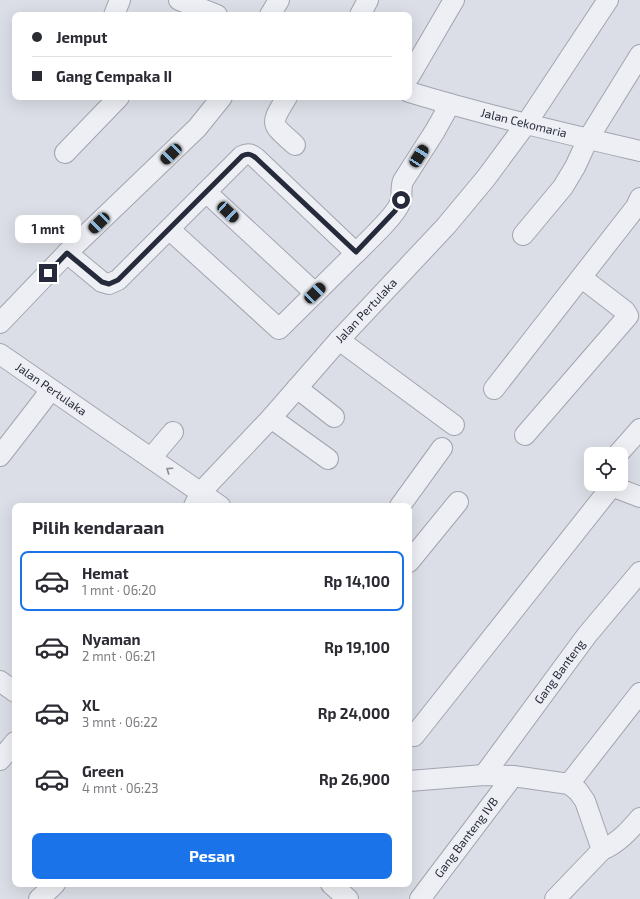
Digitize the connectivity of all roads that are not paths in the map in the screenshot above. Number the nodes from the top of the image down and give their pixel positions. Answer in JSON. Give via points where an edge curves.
{"nodes":[{"id":1,"x":120,"y":0,"type":"edge"},
{"id":2,"x":279,"y":0,"type":"edge"},
{"id":3,"x":368,"y":0,"type":"edge"},
{"id":4,"x":454,"y":0,"type":"edge"},
{"id":5,"x":608,"y":0,"type":"edge"},
{"id":6,"x":178,"y":5,"type":"edge"},
{"id":7,"x":115,"y":12,"type":"edge"},
{"id":8,"x":205,"y":12,"type":"edge"},
{"id":9,"x":272,"y":12,"type":"edge"},
{"id":10,"x":362,"y":12,"type":"edge"},
{"id":11,"x":640,"y":55,"type":"edge"},
{"id":12,"x":412,"y":72,"type":"edge"},
{"id":13,"x":412,"y":93,"type":"edge"},
{"id":14,"x":115,"y":100,"type":"edge"},
{"id":15,"x":220,"y":100,"type":"edge"},
{"id":16,"x":284,"y":100,"type":"edge"},
{"id":17,"x":450,"y":104,"type":"junction"},
{"id":18,"x":526,"y":124,"type":"junction"},
{"id":19,"x":588,"y":139,"type":"junction"},
{"id":20,"x":295,"y":145,"type":"dead end"},
{"id":21,"x":640,"y":151,"type":"edge"},
{"id":22,"x":65,"y":154,"type":"dead end"},
{"id":23,"x":206,"y":192,"type":"junction"},
{"id":24,"x":640,"y":198,"type":"edge"},
{"id":25,"x":169,"y":229,"type":"junction"},
{"id":26,"x":523,"y":235,"type":"dead end"},
{"id":27,"x":356,"y":252,"type":"junction"},
{"id":28,"x":67,"y":253,"type":"junction"},
{"id":29,"x":582,"y":278,"type":"junction"},
{"id":30,"x":315,"y":293,"type":"junction"},
{"id":31,"x":0,"y":323,"type":"edge"},
{"id":32,"x":339,"y":340,"type":"junction"},
{"id":33,"x":0,"y":354,"type":"edge"},
{"id":34,"x":297,"y":388,"type":"junction"},
{"id":35,"x":494,"y":389,"type":"dead end"},
{"id":36,"x":51,"y":390,"type":"junction"},
{"id":37,"x":334,"y":417,"type":"dead end"},
{"id":38,"x":271,"y":418,"type":"junction"},
{"id":39,"x":454,"y":425,"type":"dead end"},
{"id":40,"x":640,"y":429,"type":"edge"},
{"id":41,"x":173,"y":432,"type":"dead end"},
{"id":42,"x":525,"y":435,"type":"dead end"},
{"id":43,"x":624,"y":447,"type":"edge"},
{"id":44,"x":442,"y":448,"type":"dead end"},
{"id":45,"x":0,"y":456,"type":"edge"},
{"id":46,"x":151,"y":458,"type":"junction"},
{"id":47,"x":328,"y":459,"type":"dead end"},
{"id":48,"x":604,"y":491,"type":"edge"},
{"id":49,"x":623,"y":491,"type":"edge"},
{"id":50,"x":640,"y":498,"type":"edge"},
{"id":51,"x":197,"y":499,"type":"edge"},
{"id":52,"x":458,"y":502,"type":"dead end"},
{"id":53,"x":210,"y":503,"type":"edge"},
{"id":54,"x":402,"y":503,"type":"edge"},
{"id":55,"x":412,"y":558,"type":"edge"},
{"id":56,"x":640,"y":572,"type":"edge"},
{"id":57,"x":640,"y":693,"type":"edge"},
{"id":58,"x":414,"y":736,"type":"dead end"},
{"id":59,"x":12,"y":746,"type":"edge"},
{"id":60,"x":0,"y":760,"type":"edge"},
{"id":61,"x":484,"y":775,"type":"junction"},
{"id":62,"x":513,"y":776,"type":"junction"},
{"id":63,"x":412,"y":781,"type":"edge"},
{"id":64,"x":569,"y":784,"type":"junction"},
{"id":65,"x":640,"y":818,"type":"edge"},
{"id":66,"x":602,"y":850,"type":"junction"},
{"id":67,"x":52,"y":887,"type":"edge"},
{"id":68,"x":334,"y":887,"type":"edge"},
{"id":69,"x":39,"y":899,"type":"edge"},
{"id":70,"x":348,"y":899,"type":"edge"},
{"id":71,"x":420,"y":899,"type":"edge"},
{"id":72,"x":555,"y":899,"type":"edge"}],
"edges":[{"from":1,"to":7,"type":"street"},
{"from":2,"to":9,"type":"street"},
{"from":3,"to":10,"type":"street"},
{"from":4,"to":12,"type":"street"},
{"from":5,"to":18,"type":"street","name":"Jalan Pertulaka"},
{"from":6,"to":8,"type":"street"},
{"from":11,"to":19,"type":"street"},
{"from":13,"to":17,"type":"street","name":"Jalan Cekomaria"},
{"from":14,"to":22,"type":"street"},
{"from":15,"to":28,"type":"street","via":[[197,128]]},
{"from":16,"to":20,"type":"street","via":[[274,122]]},
{"from":17,"to":18,"type":"street","name":"Jalan Cekomaria"},
{"from":17,"to":27,"type":"street","via":[[403,181],[401,200],[397,208]]},
{"from":18,"to":19,"type":"street","name":"Jalan Cekomaria"},
{"from":18,"to":32,"type":"street","name":"Jalan Pertulaka","via":[[446,226]]},
{"from":19,"to":21,"type":"street","name":"Jalan Cekomaria"},
{"from":19,"to":26,"type":"street","via":[[563,187]]},
{"from":23,"to":25,"type":"street"},
{"from":23,"to":27,"type":"street","via":[[242,156],[252,154]]},
{"from":23,"to":30,"type":"street"},
{"from":24,"to":29,"type":"street","via":[[636,207]]},
{"from":25,"to":28,"type":"street","via":[[118,280],[109,284],[102,282]]},
{"from":25,"to":30,"type":"street","via":[[278,329]]},
{"from":27,"to":30,"type":"street"},
{"from":28,"to":31,"type":"street"},
{"from":29,"to":35,"type":"street"},
{"from":29,"to":42,"type":"street","via":[[628,316]]},
{"from":32,"to":34,"type":"street","name":"Jalan Pertulaka"},
{"from":32,"to":39,"type":"street"},
{"from":33,"to":36,"type":"street","name":"Jalan Pertulaka"},
{"from":34,"to":37,"type":"street"},
{"from":34,"to":38,"type":"street","name":"Jalan Pertulaka"},
{"from":36,"to":45,"type":"street"},
{"from":36,"to":46,"type":"street","name":"Jalan Pertulaka"},
{"from":38,"to":47,"type":"street"},
{"from":38,"to":51,"type":"street","name":"Jalan Pertulaka"},
{"from":40,"to":43,"type":"street"},
{"from":41,"to":46,"type":"street"},
{"from":44,"to":54,"type":"street"},
{"from":51,"to":46,"type":"street","name":"Jalan Pertulaka","one_way":true},
{"from":48,"to":58,"type":"street"},
{"from":49,"to":50,"type":"street"},
{"from":51,"to":53,"type":"street"},
{"from":52,"to":55,"type":"street"},
{"from":56,"to":61,"type":"street","name":"Gang Banteng","via":[[587,635]]},
{"from":57,"to":64,"type":"street"},
{"from":59,"to":60,"type":"street"},
{"from":61,"to":62,"type":"street"},
{"from":61,"to":63,"type":"street"},
{"from":62,"to":64,"type":"street"},
{"from":62,"to":71,"type":"street","name":"Gang Banteng IVB"},
{"from":64,"to":66,"type":"street","via":[[585,801]]},
{"from":65,"to":66,"type":"street","via":[[612,846]]},
{"from":66,"to":72,"type":"street"},
{"from":67,"to":69,"type":"street"},
{"from":68,"to":70,"type":"street"}]}
